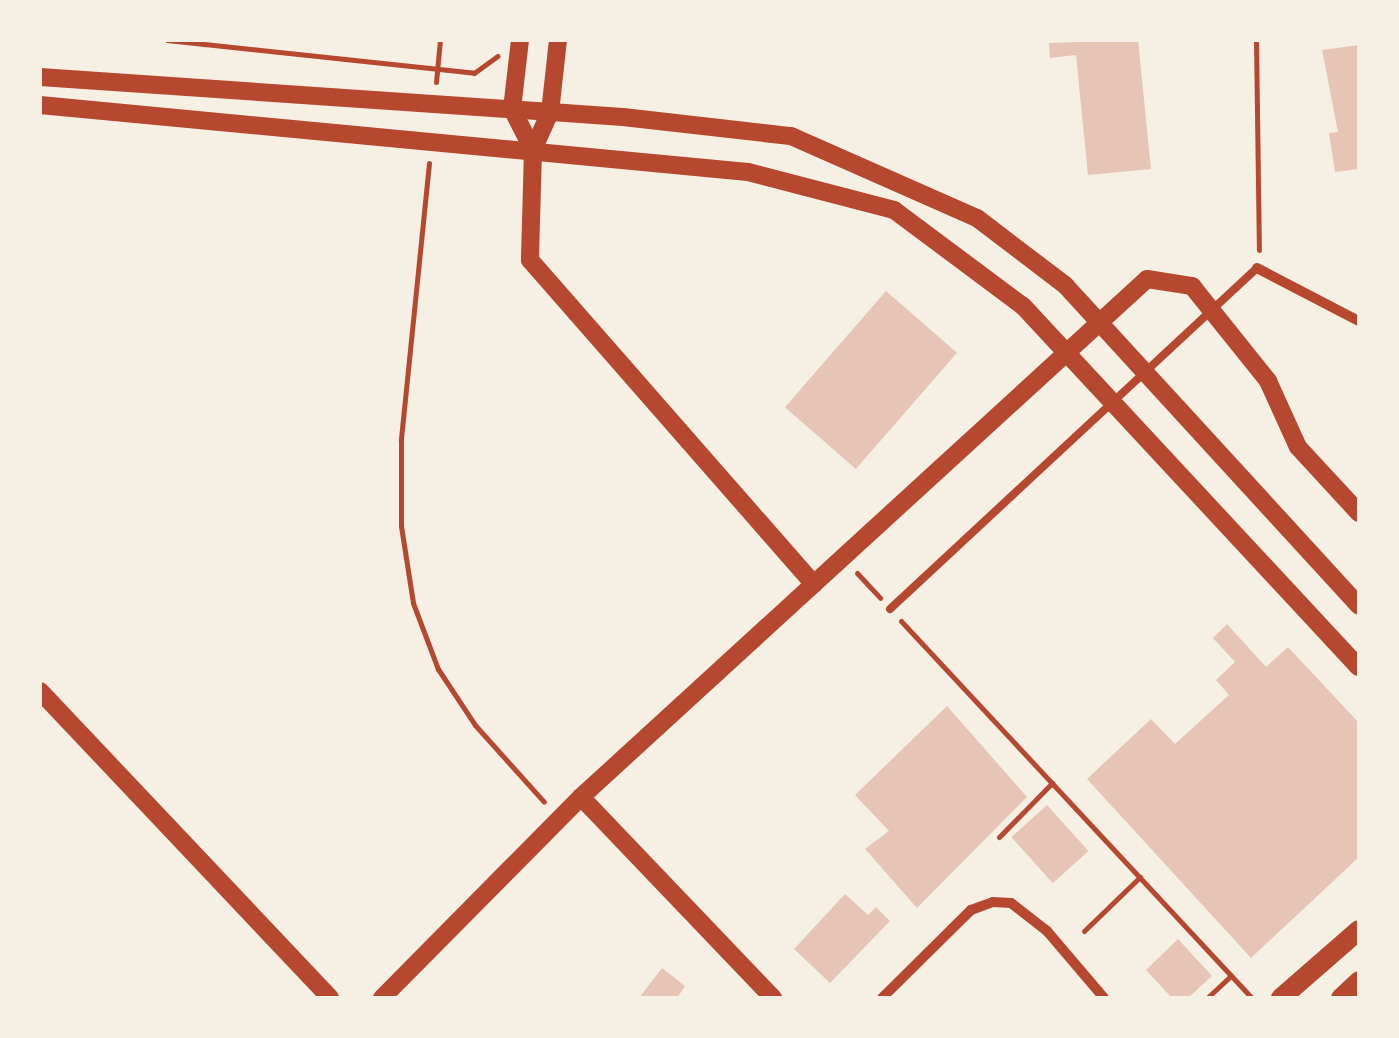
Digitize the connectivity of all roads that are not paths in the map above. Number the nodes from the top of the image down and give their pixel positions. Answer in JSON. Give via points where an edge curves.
{"nodes":[{"id":1,"x":558,"y":40,"type":"edge"},
{"id":2,"x":513,"y":44,"type":"edge"},
{"id":3,"x":40,"y":77,"type":"edge"},
{"id":4,"x":40,"y":105,"type":"edge"},
{"id":5,"x":512,"y":109,"type":"junction"},
{"id":6,"x":550,"y":112,"type":"junction"},
{"id":7,"x":533,"y":150,"type":"junction"},
{"id":8,"x":1257,"y":268,"type":"joint"},
{"id":9,"x":1359,"y":321,"type":"edge"},
{"id":10,"x":1096,"y":322,"type":"junction"},
{"id":11,"x":1065,"y":351,"type":"junction"},
{"id":12,"x":1359,"y":513,"type":"edge"},
{"id":13,"x":814,"y":584,"type":"junction"},
{"id":14,"x":1359,"y":606,"type":"edge"},
{"id":15,"x":890,"y":609,"type":"road end"},
{"id":16,"x":1359,"y":667,"type":"edge"},
{"id":17,"x":40,"y":692,"type":"edge"},
{"id":18,"x":580,"y":797,"type":"junction"},
{"id":19,"x":1359,"y":930,"type":"edge"},
{"id":20,"x":1359,"y":982,"type":"edge"},
{"id":21,"x":330,"y":998,"type":"edge"},
{"id":22,"x":382,"y":998,"type":"edge"},
{"id":23,"x":773,"y":998,"type":"edge"},
{"id":24,"x":882,"y":998,"type":"edge"},
{"id":25,"x":1104,"y":998,"type":"edge"},
{"id":26,"x":1281,"y":998,"type":"edge"},
{"id":27,"x":1341,"y":998,"type":"edge"}],
"edges":[{"from":1,"to":6,"type":"street"},
{"from":2,"to":5,"type":"street"},
{"from":3,"to":5,"type":"street"},
{"from":4,"to":7,"type":"street"},
{"from":5,"to":6,"type":"street"},
{"from":5,"to":7,"type":"street"},
{"from":6,"to":7,"type":"street"},
{"from":6,"to":10,"type":"street","via":[[791,136],[977,218],[1065,286]]},
{"from":7,"to":11,"type":"street","via":[[748,172],[894,210],[1022,306]]},
{"from":7,"to":13,"type":"street","via":[[530,260]]},
{"from":8,"to":9,"type":"street"},
{"from":8,"to":15,"type":"lane"},
{"from":10,"to":11,"type":"street"},
{"from":10,"to":12,"type":"street","via":[[1147,279],[1192,286],[1268,380],[1298,447]]},
{"from":10,"to":14,"type":"street"},
{"from":11,"to":13,"type":"street"},
{"from":11,"to":16,"type":"street"},
{"from":13,"to":18,"type":"street"},
{"from":17,"to":21,"type":"street"},
{"from":18,"to":22,"type":"street"},
{"from":18,"to":23,"type":"street"},
{"from":19,"to":26,"type":"main road"},
{"from":20,"to":27,"type":"main road"},
{"from":24,"to":25,"type":"street","via":[[972,910],[992,902],[1011,903],[1048,930]]}]}
